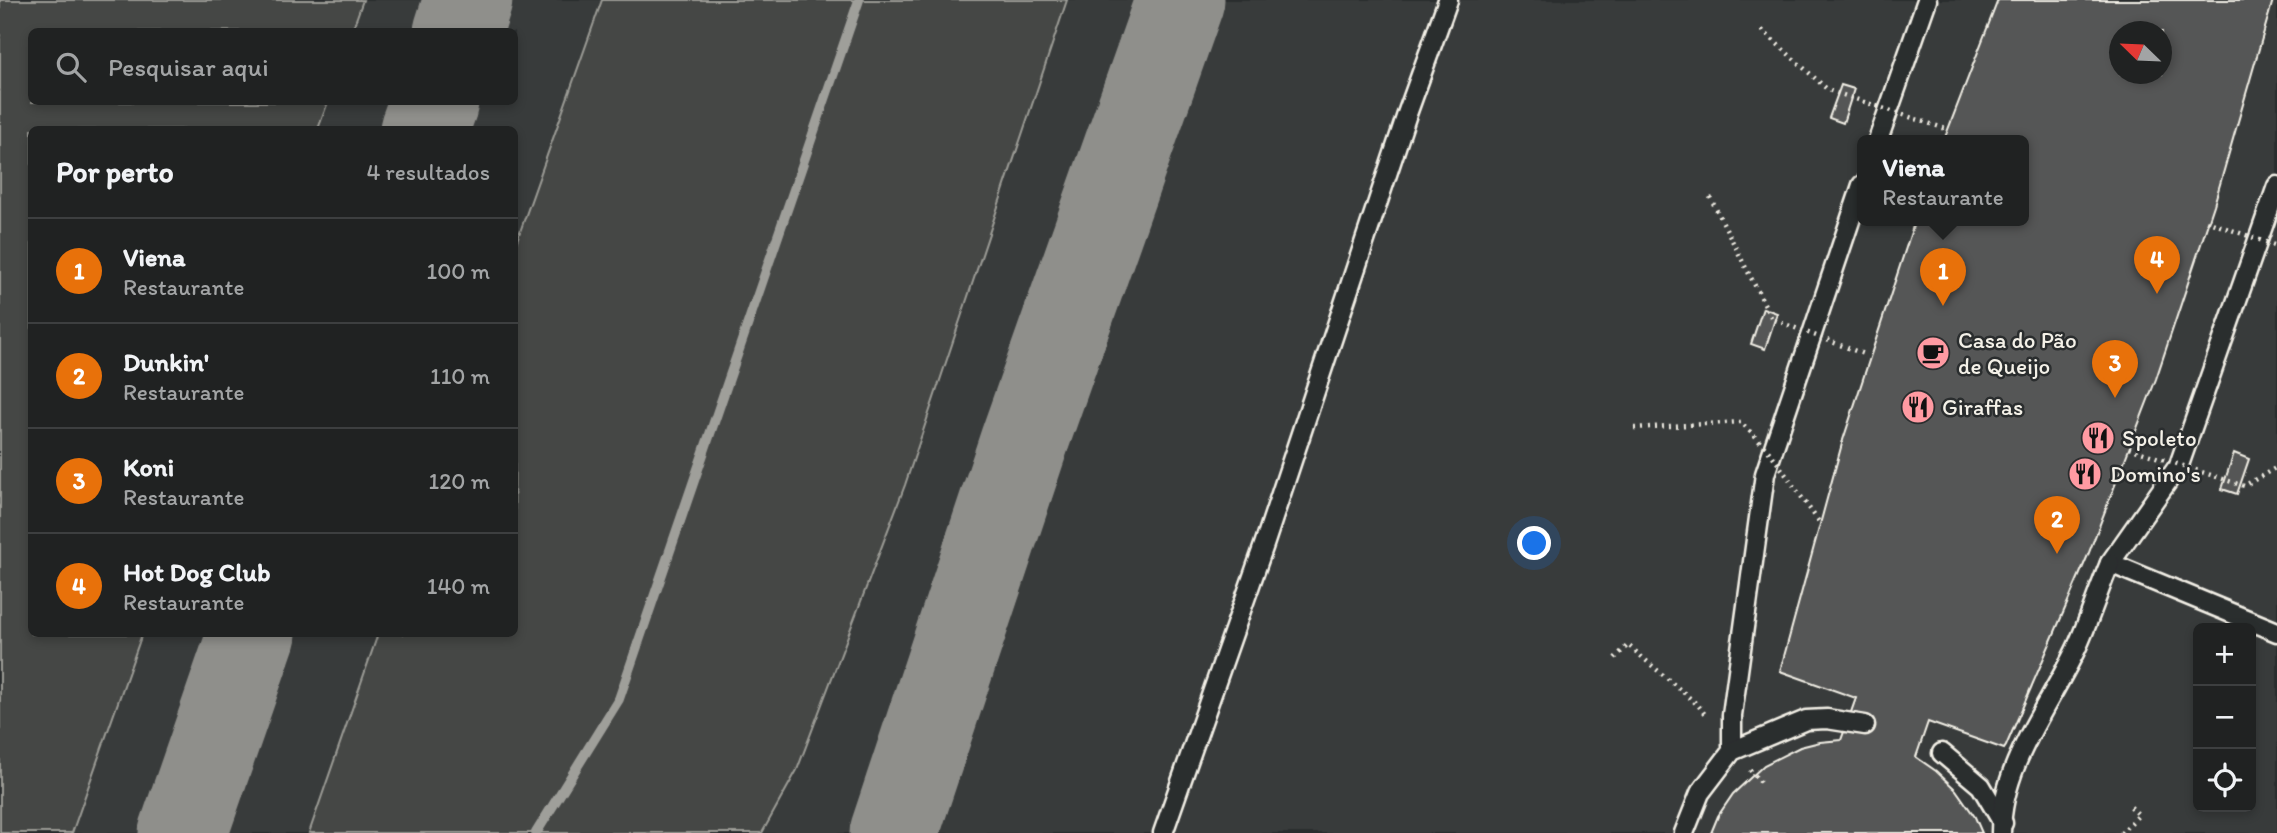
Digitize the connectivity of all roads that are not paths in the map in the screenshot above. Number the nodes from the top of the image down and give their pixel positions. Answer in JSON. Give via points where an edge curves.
{"nodes":[{"id":1,"x":1448,"y":0,"type":"edge"},
{"id":2,"x":1927,"y":0,"type":"edge"},
{"id":3,"x":1880,"y":135,"type":"edge"},
{"id":4,"x":2277,"y":186,"type":"edge"},
{"id":5,"x":1857,"y":203,"type":"edge"},
{"id":6,"x":2110,"y":563,"type":"junction"},
{"id":7,"x":2277,"y":632,"type":"edge"},
{"id":8,"x":1865,"y":725,"type":"dead end"},
{"id":9,"x":1732,"y":751,"type":"junction"},
{"id":10,"x":1942,"y":752,"type":"dead end"},
{"id":11,"x":2003,"y":828,"type":"edge"},
{"id":12,"x":1163,"y":833,"type":"edge"},
{"id":13,"x":1684,"y":833,"type":"edge"}],
"edges":[{"from":1,"to":12,"type":"lane"},
{"from":2,"to":3,"type":"lane"},
{"from":4,"to":6,"type":"lane","via":[[2179,465]]},
{"from":5,"to":9,"type":"lane","via":[[1765,474],[1732,715]]},
{"from":6,"to":7,"type":"lane"},
{"from":6,"to":11,"type":"lane","via":[[2076,648],[2012,771]]},
{"from":8,"to":9,"type":"lane","via":[[1806,720]]},
{"from":9,"to":13,"type":"lane","via":[[1700,793]]},
{"from":10,"to":11,"type":"lane","via":[[1981,786]]}]}
